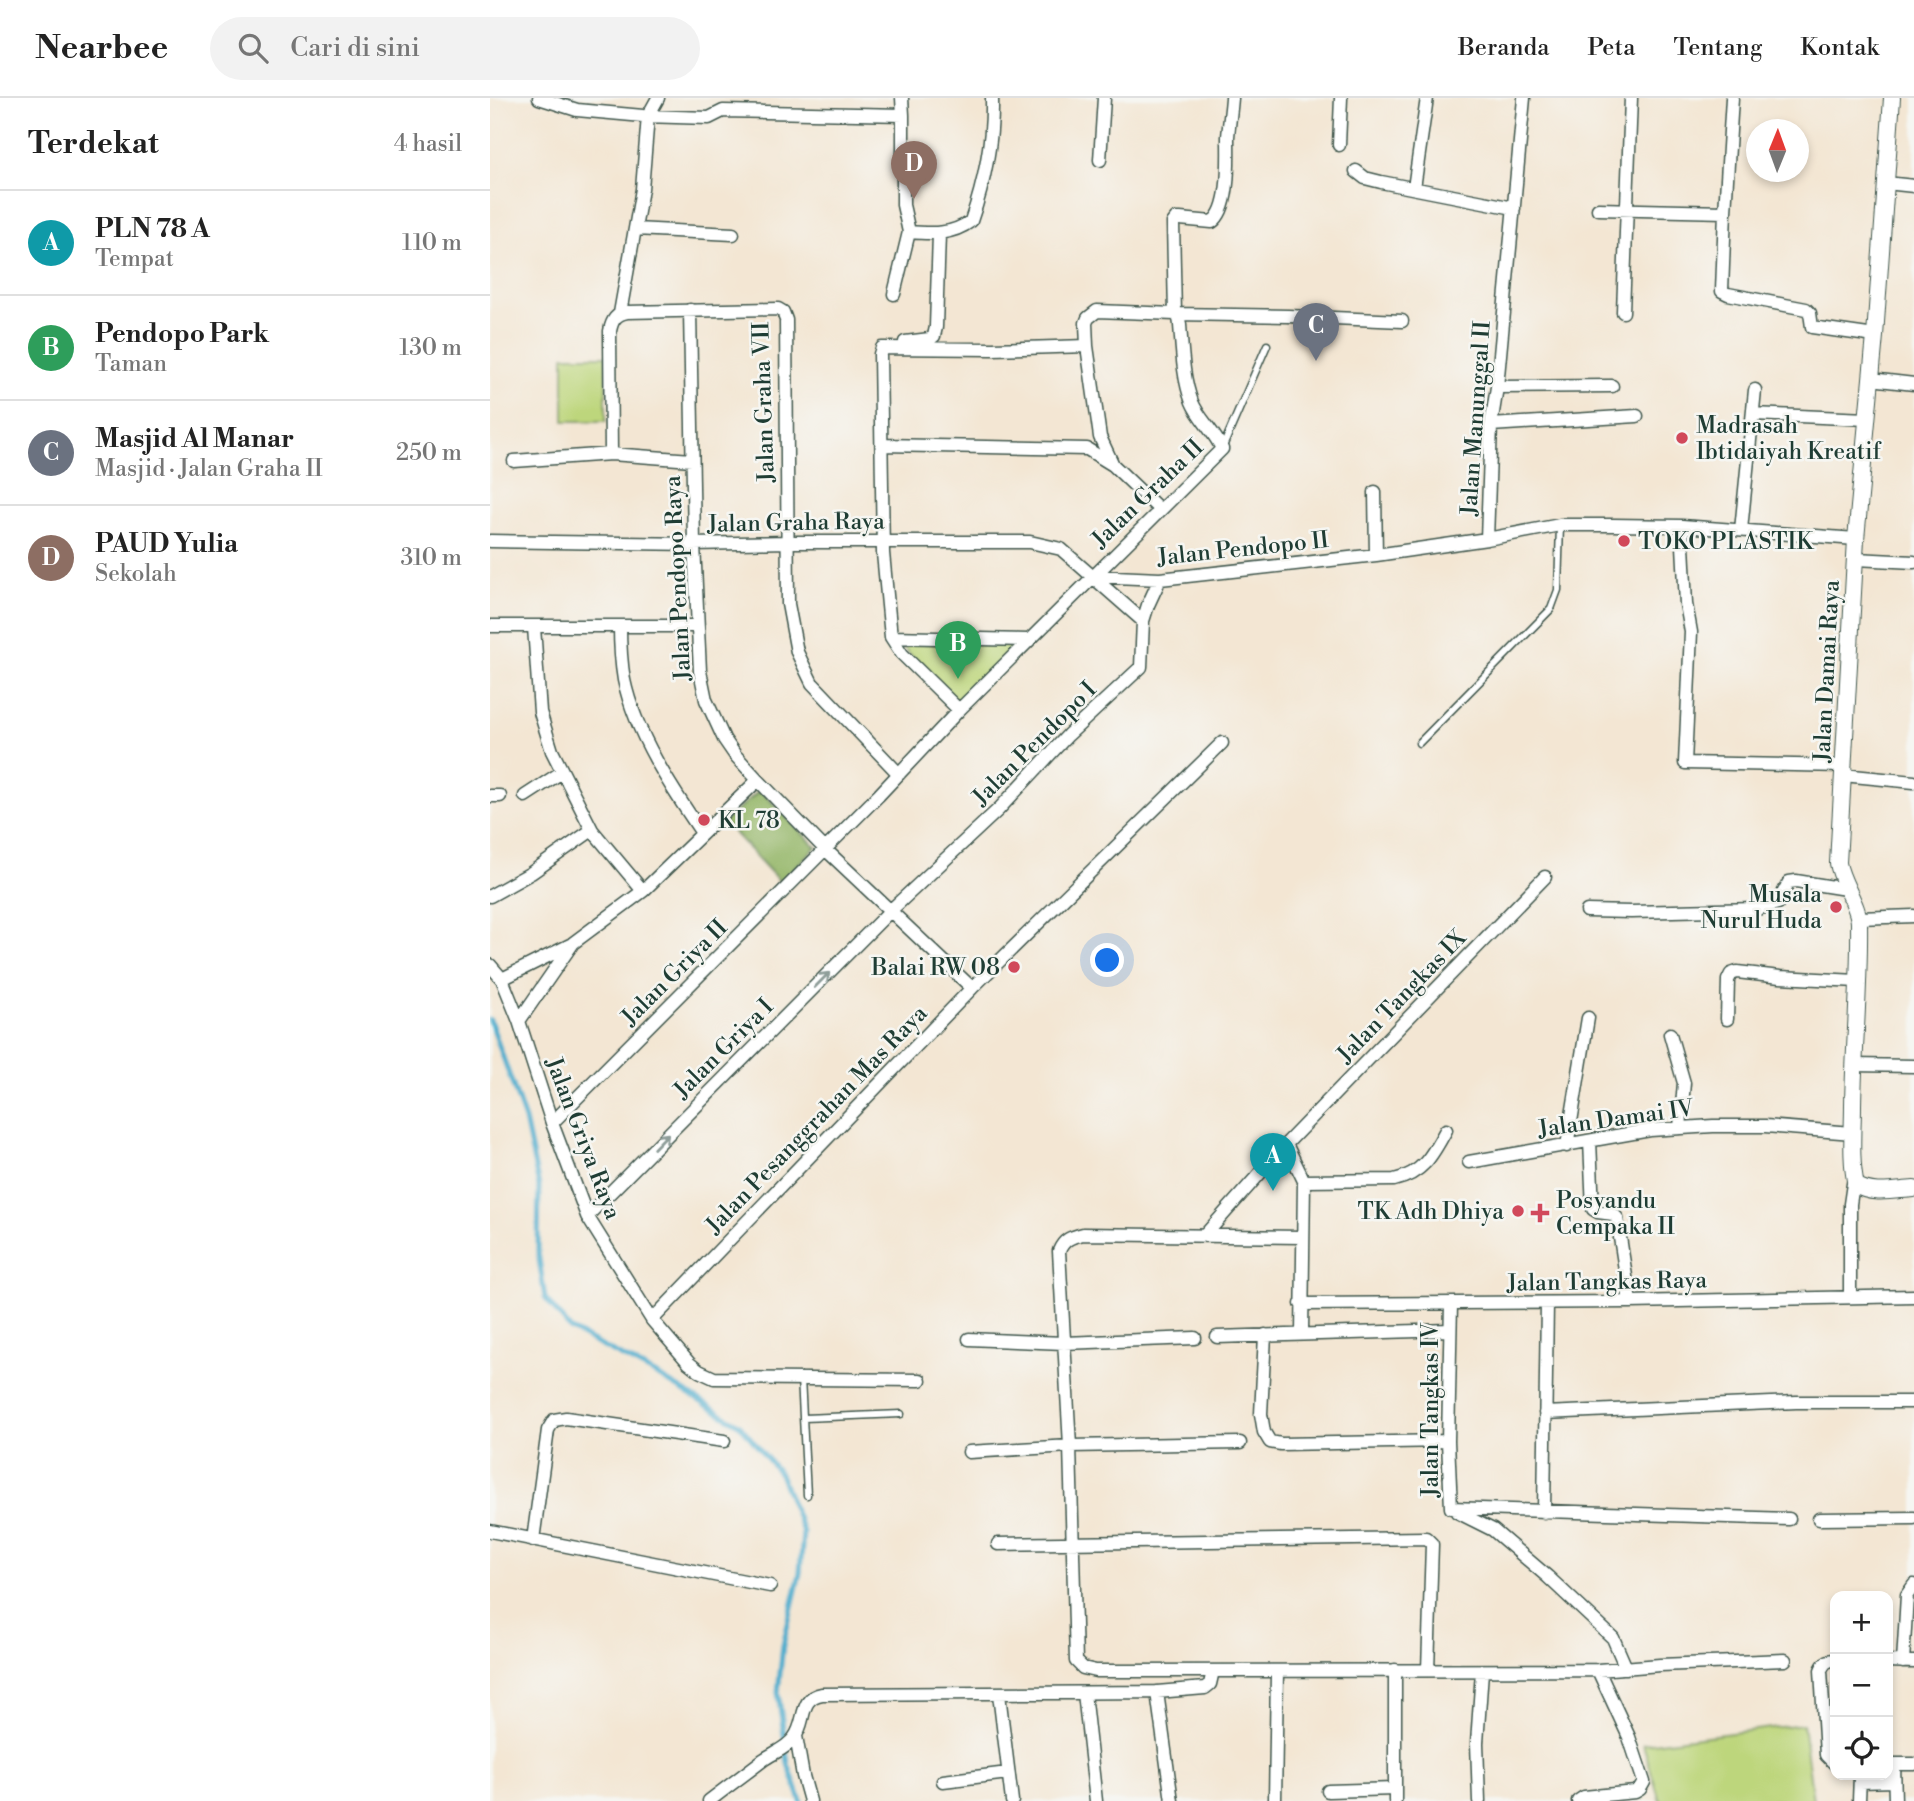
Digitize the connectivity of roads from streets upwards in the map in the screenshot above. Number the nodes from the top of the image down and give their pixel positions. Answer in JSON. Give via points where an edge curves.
{"nodes":[{"id":1,"x":539,"y":98,"type":"edge"},
{"id":2,"x":658,"y":98,"type":"edge"},
{"id":3,"x":902,"y":98,"type":"edge"},
{"id":4,"x":992,"y":98,"type":"edge"},
{"id":5,"x":1104,"y":98,"type":"edge"},
{"id":6,"x":1232,"y":98,"type":"edge"},
{"id":7,"x":1341,"y":98,"type":"edge"},
{"id":8,"x":1427,"y":98,"type":"edge"},
{"id":9,"x":1524,"y":98,"type":"edge"},
{"id":10,"x":1631,"y":98,"type":"edge"},
{"id":11,"x":1732,"y":98,"type":"edge"},
{"id":12,"x":1892,"y":98,"type":"edge"},
{"id":13,"x":903,"y":115,"type":"junction"},
{"id":14,"x":648,"y":116,"type":"junction"},
{"id":15,"x":1339,"y":145,"type":"dead end"},
{"id":16,"x":1100,"y":160,"type":"dead end"},
{"id":17,"x":1356,"y":171,"type":"dead end"},
{"id":18,"x":1886,"y":184,"type":"junction"},
{"id":19,"x":1914,"y":186,"type":"edge"},
{"id":20,"x":1413,"y":188,"type":"junction"},
{"id":21,"x":1514,"y":208,"type":"junction"},
{"id":22,"x":1598,"y":209,"type":"dead end"},
{"id":23,"x":1626,"y":210,"type":"junction"},
{"id":24,"x":1725,"y":212,"type":"junction"},
{"id":25,"x":635,"y":229,"type":"junction"},
{"id":26,"x":909,"y":232,"type":"junction"},
{"id":27,"x":733,"y":234,"type":"dead end"},
{"id":28,"x":939,"y":234,"type":"junction"},
{"id":29,"x":894,"y":294,"type":"dead end"},
{"id":30,"x":690,"y":310,"type":"junction"},
{"id":31,"x":1623,"y":312,"type":"dead end"},
{"id":32,"x":620,"y":313,"type":"junction"},
{"id":33,"x":1175,"y":314,"type":"junction"},
{"id":34,"x":1402,"y":321,"type":"dead end"},
{"id":35,"x":1875,"y":336,"type":"junction"},
{"id":36,"x":1087,"y":346,"type":"junction"},
{"id":37,"x":885,"y":348,"type":"junction"},
{"id":38,"x":1871,"y":379,"type":"junction"},
{"id":39,"x":1914,"y":384,"type":"edge"},
{"id":40,"x":1612,"y":386,"type":"dead end"},
{"id":41,"x":1497,"y":387,"type":"junction"},
{"id":42,"x":1755,"y":390,"type":"dead end"},
{"id":43,"x":1753,"y":414,"type":"junction"},
{"id":44,"x":1637,"y":416,"type":"dead end"},
{"id":45,"x":1867,"y":419,"type":"junction"},
{"id":46,"x":1491,"y":425,"type":"junction"},
{"id":47,"x":1100,"y":437,"type":"junction"},
{"id":48,"x":882,"y":445,"type":"junction"},
{"id":49,"x":1087,"y":449,"type":"junction"},
{"id":50,"x":611,"y":454,"type":"junction"},
{"id":51,"x":692,"y":460,"type":"junction"},
{"id":52,"x":514,"y":461,"type":"dead end"},
{"id":53,"x":1113,"y":465,"type":"junction"},
{"id":54,"x":1375,"y":492,"type":"dead end"},
{"id":55,"x":1159,"y":509,"type":"junction"},
{"id":56,"x":1682,"y":526,"type":"junction"},
{"id":57,"x":1741,"y":530,"type":"junction"},
{"id":58,"x":1488,"y":539,"type":"junction"},
{"id":59,"x":1856,"y":539,"type":"junction"},
{"id":60,"x":490,"y":541,"type":"edge"},
{"id":61,"x":787,"y":542,"type":"junction"},
{"id":62,"x":883,"y":542,"type":"junction"},
{"id":63,"x":694,"y":544,"type":"junction"},
{"id":64,"x":1376,"y":555,"type":"junction"},
{"id":65,"x":1856,"y":559,"type":"junction"},
{"id":66,"x":1914,"y":562,"type":"edge"},
{"id":67,"x":1092,"y":576,"type":"junction"},
{"id":68,"x":1160,"y":579,"type":"junction"},
{"id":69,"x":1143,"y":621,"type":"junction"},
{"id":70,"x":490,"y":626,"type":"edge"},
{"id":71,"x":620,"y":626,"type":"junction"},
{"id":72,"x":697,"y":626,"type":"junction"},
{"id":73,"x":534,"y":627,"type":"junction"},
{"id":74,"x":891,"y":637,"type":"junction"},
{"id":75,"x":1028,"y":640,"type":"junction"},
{"id":76,"x":959,"y":710,"type":"junction"},
{"id":77,"x":1222,"y":743,"type":"dead end"},
{"id":78,"x":1843,"y":771,"type":"junction"},
{"id":79,"x":562,"y":772,"type":"junction"},
{"id":80,"x":899,"y":774,"type":"junction"},
{"id":81,"x":758,"y":780,"type":"junction"},
{"id":82,"x":1914,"y":782,"type":"edge"},
{"id":83,"x":525,"y":796,"type":"dead end"},
{"id":84,"x":592,"y":830,"type":"junction"},
{"id":85,"x":702,"y":833,"type":"junction"},
{"id":86,"x":825,"y":849,"type":"junction"},
{"id":87,"x":1545,"y":877,"type":"dead end"},
{"id":88,"x":1846,"y":889,"type":"junction"},
{"id":89,"x":643,"y":891,"type":"junction"},
{"id":90,"x":490,"y":896,"type":"edge"},
{"id":91,"x":890,"y":911,"type":"junction"},
{"id":92,"x":1587,"y":911,"type":"dead end"},
{"id":93,"x":1914,"y":916,"type":"edge"},
{"id":94,"x":1859,"y":918,"type":"junction"},
{"id":95,"x":573,"y":943,"type":"junction"},
{"id":96,"x":490,"y":965,"type":"edge"},
{"id":97,"x":502,"y":979,"type":"junction"},
{"id":98,"x":1857,"y":981,"type":"junction"},
{"id":99,"x":972,"y":988,"type":"junction"},
{"id":100,"x":1588,"y":1018,"type":"dead end"},
{"id":101,"x":1727,"y":1019,"type":"dead end"},
{"id":102,"x":519,"y":1021,"type":"junction"},
{"id":103,"x":1670,"y":1034,"type":"dead end"},
{"id":104,"x":1854,"y":1065,"type":"junction"},
{"id":105,"x":1914,"y":1066,"type":"edge"},
{"id":106,"x":552,"y":1123,"type":"junction"},
{"id":107,"x":1680,"y":1127,"type":"junction"},
{"id":108,"x":1446,"y":1130,"type":"dead end"},
{"id":109,"x":1853,"y":1133,"type":"junction"},
{"id":110,"x":1590,"y":1142,"type":"junction"},
{"id":111,"x":1286,"y":1144,"type":"junction"},
{"id":112,"x":1567,"y":1146,"type":"junction"},
{"id":113,"x":1469,"y":1162,"type":"dead end"},
{"id":114,"x":1854,"y":1177,"type":"junction"},
{"id":115,"x":1304,"y":1181,"type":"junction"},
{"id":116,"x":1914,"y":1189,"type":"edge"},
{"id":117,"x":587,"y":1216,"type":"junction"},
{"id":118,"x":1205,"y":1235,"type":"junction"},
{"id":119,"x":1302,"y":1237,"type":"junction"},
{"id":120,"x":1914,"y":1296,"type":"edge"},
{"id":121,"x":1850,"y":1297,"type":"junction"},
{"id":122,"x":1630,"y":1302,"type":"junction"},
{"id":123,"x":1547,"y":1303,"type":"junction"},
{"id":124,"x":1301,"y":1304,"type":"junction"},
{"id":125,"x":1451,"y":1304,"type":"junction"},
{"id":126,"x":652,"y":1320,"type":"junction"},
{"id":127,"x":1450,"y":1330,"type":"junction"},
{"id":128,"x":1302,"y":1334,"type":"junction"},
{"id":129,"x":1265,"y":1335,"type":"junction"},
{"id":130,"x":1217,"y":1337,"type":"dead end"},
{"id":131,"x":1195,"y":1338,"type":"dead end"},
{"id":132,"x":969,"y":1339,"type":"dead end"},
{"id":133,"x":1064,"y":1343,"type":"junction"},
{"id":134,"x":920,"y":1380,"type":"dead end"},
{"id":135,"x":1914,"y":1402,"type":"edge"},
{"id":136,"x":1545,"y":1413,"type":"junction"},
{"id":137,"x":724,"y":1441,"type":"dead end"},
{"id":138,"x":1448,"y":1441,"type":"junction"},
{"id":139,"x":1240,"y":1443,"type":"dead end"},
{"id":140,"x":1070,"y":1446,"type":"junction"},
{"id":141,"x":969,"y":1452,"type":"dead end"},
{"id":142,"x":1451,"y":1508,"type":"junction"},
{"id":143,"x":1544,"y":1513,"type":"junction"},
{"id":144,"x":1914,"y":1518,"type":"edge"},
{"id":145,"x":1789,"y":1519,"type":"dead end"},
{"id":146,"x":1819,"y":1520,"type":"dead end"},
{"id":147,"x":490,"y":1531,"type":"edge"},
{"id":148,"x":533,"y":1540,"type":"junction"},
{"id":149,"x":1072,"y":1543,"type":"junction"},
{"id":150,"x":998,"y":1544,"type":"dead end"},
{"id":151,"x":1914,"y":1585,"type":"edge"},
{"id":152,"x":770,"y":1586,"type":"dead end"},
{"id":153,"x":1784,"y":1660,"type":"dead end"},
{"id":154,"x":1830,"y":1660,"type":"edge"},
{"id":155,"x":1908,"y":1662,"type":"edge"},
{"id":156,"x":1626,"y":1668,"type":"junction"},
{"id":157,"x":1395,"y":1670,"type":"junction"},
{"id":158,"x":1427,"y":1670,"type":"junction"},
{"id":159,"x":1598,"y":1670,"type":"junction"},
{"id":160,"x":1213,"y":1671,"type":"junction"},
{"id":161,"x":1482,"y":1671,"type":"junction"},
{"id":162,"x":1277,"y":1672,"type":"junction"},
{"id":163,"x":1157,"y":1692,"type":"junction"},
{"id":164,"x":1084,"y":1693,"type":"junction"},
{"id":165,"x":999,"y":1694,"type":"junction"},
{"id":166,"x":793,"y":1739,"type":"junction"},
{"id":167,"x":1830,"y":1759,"type":"edge"},
{"id":168,"x":1893,"y":1764,"type":"edge"},
{"id":169,"x":1914,"y":1764,"type":"edge"},
{"id":170,"x":1008,"y":1773,"type":"junction"},
{"id":171,"x":1893,"y":1775,"type":"edge"},
{"id":172,"x":1860,"y":1780,"type":"edge"},
{"id":173,"x":1883,"y":1780,"type":"edge"},
{"id":174,"x":943,"y":1781,"type":"dead end"},
{"id":175,"x":1894,"y":1781,"type":"junction"},
{"id":176,"x":1328,"y":1791,"type":"dead end"},
{"id":177,"x":1395,"y":1795,"type":"edge"},
{"id":178,"x":1346,"y":1796,"type":"edge"},
{"id":179,"x":709,"y":1801,"type":"edge"},
{"id":180,"x":810,"y":1801,"type":"edge"},
{"id":181,"x":1012,"y":1801,"type":"edge"},
{"id":182,"x":1096,"y":1801,"type":"edge"},
{"id":183,"x":1172,"y":1801,"type":"edge"},
{"id":184,"x":1275,"y":1801,"type":"edge"},
{"id":185,"x":1479,"y":1801,"type":"edge"},
{"id":186,"x":1578,"y":1801,"type":"edge"},
{"id":187,"x":1859,"y":1801,"type":"edge"},
{"id":188,"x":1895,"y":1801,"type":"edge"}],
"edges":[{"from":1,"to":14,"type":"street","via":[[578,110]]},
{"from":2,"to":14,"type":"street"},
{"from":3,"to":13,"type":"street"},
{"from":4,"to":28,"type":"street","via":[[987,165],[972,217],[967,224]]},
{"from":5,"to":16,"type":"street"},
{"from":6,"to":33,"type":"street","name":"Jalan Graha II","via":[[1227,189],[1219,215],[1212,222],[1176,219],[1173,223]]},
{"from":7,"to":15,"type":"street"},
{"from":8,"to":20,"type":"street"},
{"from":9,"to":21,"type":"street","name":"Jalan Manunggal II"},
{"from":10,"to":23,"type":"street"},
{"from":11,"to":24,"type":"street"},
{"from":12,"to":18,"type":"street","name":"Jalan Damai Raya"},
{"from":13,"to":14,"type":"street","via":[[723,111],[709,118]]},
{"from":13,"to":26,"type":"street","via":[[903,205]]},
{"from":14,"to":25,"type":"street"},
{"from":17,"to":20,"type":"street","via":[[1365,178]]},
{"from":18,"to":19,"type":"street"},
{"from":18,"to":35,"type":"street","name":"Jalan Damai Raya"},
{"from":20,"to":21,"type":"street"},
{"from":21,"to":41,"type":"street","name":"Jalan Manunggal II"},
{"from":22,"to":23,"type":"street"},
{"from":23,"to":24,"type":"street"},
{"from":23,"to":31,"type":"street"},
{"from":24,"to":35,"type":"street","via":[[1724,292],[1806,309],[1812,327]]},
{"from":25,"to":27,"type":"street"},
{"from":25,"to":32,"type":"street"},
{"from":26,"to":28,"type":"street"},
{"from":26,"to":29,"type":"street"},
{"from":28,"to":37,"type":"street","via":[[934,336]]},
{"from":30,"to":32,"type":"street","name":"Jalan Graha VII"},
{"from":30,"to":51,"type":"street","name":"Jalan Pendopo Raya"},
{"from":30,"to":61,"type":"street","name":"Jalan Graha VII","via":[[778,309],[785,315]]},
{"from":32,"to":50,"type":"street","via":[[610,331]]},
{"from":33,"to":34,"type":"street"},
{"from":33,"to":36,"type":"street","via":[[1097,311],[1086,323]]},
{"from":33,"to":55,"type":"street","name":"Jalan Graha II","via":[[1192,401],[1222,449]]},
{"from":35,"to":38,"type":"street","name":"Jalan Damai Raya"},
{"from":36,"to":37,"type":"street"},
{"from":36,"to":47,"type":"street"},
{"from":37,"to":48,"type":"street","via":[[878,358]]},
{"from":38,"to":39,"type":"street"},
{"from":38,"to":45,"type":"street","name":"Jalan Damai Raya"},
{"from":40,"to":41,"type":"street"},
{"from":41,"to":46,"type":"street","name":"Jalan Manunggal II"},
{"from":42,"to":43,"type":"street"},
{"from":43,"to":45,"type":"street"},
{"from":43,"to":57,"type":"street"},
{"from":44,"to":46,"type":"street"},
{"from":45,"to":59,"type":"street","name":"Jalan Damai Raya"},
{"from":46,"to":58,"type":"street","name":"Jalan Manunggal II"},
{"from":47,"to":49,"type":"street"},
{"from":47,"to":53,"type":"street"},
{"from":48,"to":49,"type":"street"},
{"from":48,"to":62,"type":"street"},
{"from":49,"to":53,"type":"street"},
{"from":50,"to":51,"type":"street"},
{"from":50,"to":52,"type":"street"},
{"from":51,"to":63,"type":"street","name":"Jalan Pendopo Raya"},
{"from":53,"to":55,"type":"street"},
{"from":54,"to":64,"type":"street"},
{"from":55,"to":67,"type":"street","name":"Jalan Graha II"},
{"from":56,"to":57,"type":"street","name":"Jalan Manunggal II"},
{"from":56,"to":58,"type":"street","name":"Jalan Manunggal II","via":[[1560,525]]},
{"from":56,"to":78,"type":"street","via":[[1690,632],[1685,763]]},
{"from":57,"to":59,"type":"street","name":"Jalan Manunggal II"},
{"from":58,"to":64,"type":"street","name":"Jalan Pendopo II"},
{"from":59,"to":65,"type":"street","name":"Jalan Damai Raya"},
{"from":60,"to":63,"type":"street","name":"Jalan Graha Raya"},
{"from":61,"to":62,"type":"street","name":"Jalan Graha Raya"},
{"from":61,"to":63,"type":"street","name":"Jalan Graha Raya"},
{"from":61,"to":80,"type":"street","name":"Jalan Graha VII","via":[[788,604],[797,652],[812,683]]},
{"from":62,"to":67,"type":"street","name":"Jalan Graha Raya","via":[[1030,542],[1061,549]]},
{"from":62,"to":74,"type":"street"},
{"from":63,"to":72,"type":"street","name":"Jalan Pendopo Raya"},
{"from":64,"to":68,"type":"street","name":"Jalan Pendopo II"},
{"from":65,"to":66,"type":"street"},
{"from":65,"to":78,"type":"street","name":"Jalan Damai Raya"},
{"from":67,"to":68,"type":"street","name":"Jalan Pendopo II"},
{"from":67,"to":69,"type":"street","name":"Jalan Graha Raya"},
{"from":67,"to":75,"type":"street"},
{"from":68,"to":69,"type":"street","name":"Jalan Pendopo I"},
{"from":69,"to":91,"type":"street","name":"Jalan Pendopo I","via":[[1141,667]]},
{"from":70,"to":73,"type":"street"},
{"from":71,"to":72,"type":"street"},
{"from":71,"to":73,"type":"street"},
{"from":71,"to":85,"type":"street","via":[[625,682],[639,723],[653,755]]},
{"from":72,"to":81,"type":"street","name":"Jalan Pendopo Raya","via":[[706,700],[724,739]]},
{"from":73,"to":79,"type":"street","via":[[540,712]]},
{"from":74,"to":75,"type":"street"},
{"from":74,"to":76,"type":"street","via":[[902,654]]},
{"from":75,"to":76,"type":"street"},
{"from":76,"to":80,"type":"street"},
{"from":77,"to":99,"type":"street","name":"Jalan Pesanggrahan Mas Raya"},
{"from":78,"to":82,"type":"street"},
{"from":78,"to":88,"type":"street","name":"Jalan Damai Raya","via":[[1838,863]]},
{"from":79,"to":83,"type":"street"},
{"from":79,"to":84,"type":"street"},
{"from":80,"to":86,"type":"street"},
{"from":81,"to":85,"type":"street"},
{"from":81,"to":86,"type":"street","name":"Jalan Pendopo Raya"},
{"from":84,"to":89,"type":"street"},
{"from":84,"to":90,"type":"street"},
{"from":85,"to":89,"type":"street"},
{"from":86,"to":91,"type":"street","name":"Jalan Pendopo Raya"},
{"from":86,"to":106,"type":"street","name":"Jalan Griya II"},
{"from":87,"to":111,"type":"street","name":"Jalan Tangkas IX"},
{"from":88,"to":92,"type":"street","via":[[1789,882],[1778,903],[1757,909]]},
{"from":88,"to":94,"type":"street","name":"Jalan Damai Raya"},
{"from":89,"to":95,"type":"street"},
{"from":91,"to":99,"type":"street","name":"Jalan Pendopo Raya"},
{"from":117,"to":91,"type":"street","name":"Jalan Griya I","one_way":true},
{"from":93,"to":94,"type":"street"},
{"from":94,"to":98,"type":"street","name":"Jalan Damai Raya"},
{"from":95,"to":97,"type":"street"},
{"from":95,"to":102,"type":"street"},
{"from":96,"to":97,"type":"street","name":"Jalan Griya Raya"},
{"from":97,"to":102,"type":"street","name":"Jalan Griya Raya"},
{"from":98,"to":101,"type":"street","via":[[1737,972],[1728,980]]},
{"from":98,"to":104,"type":"street","name":"Jalan Damai Raya"},
{"from":99,"to":126,"type":"street","name":"Jalan Pesanggrahan Mas Raya"},
{"from":100,"to":112,"type":"street"},
{"from":102,"to":106,"type":"street","name":"Jalan Griya Raya"},
{"from":103,"to":107,"type":"street","via":[[1684,1083]]},
{"from":104,"to":105,"type":"street"},
{"from":104,"to":109,"type":"street","name":"Jalan Damai Raya"},
{"from":106,"to":117,"type":"street","name":"Jalan Griya Raya"},
{"from":107,"to":109,"type":"street","name":"Jalan Damai IV","via":[[1765,1126]]},
{"from":107,"to":110,"type":"street","name":"Jalan Damai IV"},
{"from":108,"to":115,"type":"street","via":[[1430,1158],[1406,1178]]},
{"from":109,"to":114,"type":"street","name":"Jalan Damai Raya"},
{"from":110,"to":112,"type":"street","name":"Jalan Damai IV"},
{"from":110,"to":122,"type":"street","via":[[1593,1209],[1617,1218]]},
{"from":111,"to":115,"type":"street"},
{"from":111,"to":118,"type":"street","name":"Jalan Tangkas IX"},
{"from":112,"to":113,"type":"street","name":"Jalan Damai IV"},
{"from":114,"to":116,"type":"street","via":[[1862,1189]]},
{"from":114,"to":121,"type":"street"},
{"from":115,"to":119,"type":"street"},
{"from":117,"to":126,"type":"street","name":"Jalan Griya Raya"},
{"from":118,"to":119,"type":"street"},
{"from":118,"to":133,"type":"street","via":[[1083,1234],[1062,1243]]},
{"from":119,"to":124,"type":"street"},
{"from":120,"to":121,"type":"street","name":"Jalan Tangkas Raya"},
{"from":121,"to":122,"type":"street","name":"Jalan Tangkas Raya"},
{"from":122,"to":123,"type":"street","name":"Jalan Tangkas Raya"},
{"from":123,"to":125,"type":"street","name":"Jalan Tangkas Raya"},
{"from":123,"to":136,"type":"street"},
{"from":124,"to":125,"type":"street","name":"Jalan Tangkas Raya"},
{"from":124,"to":128,"type":"street"},
{"from":125,"to":127,"type":"street","name":"Jalan Tangkas IV"},
{"from":126,"to":134,"type":"street","name":"Jalan Griya Raya","via":[[689,1363],[714,1378]]},
{"from":127,"to":128,"type":"street"},
{"from":127,"to":138,"type":"street","name":"Jalan Tangkas IV"},
{"from":128,"to":129,"type":"street"},
{"from":129,"to":130,"type":"street"},
{"from":129,"to":138,"type":"street","via":[[1261,1415],[1270,1441]]},
{"from":131,"to":133,"type":"street"},
{"from":132,"to":133,"type":"street"},
{"from":133,"to":140,"type":"street"},
{"from":135,"to":136,"type":"street","via":[[1796,1402]]},
{"from":136,"to":143,"type":"street"},
{"from":137,"to":148,"type":"street","via":[[554,1420],[548,1430]]},
{"from":138,"to":142,"type":"street","name":"Jalan Tangkas IV"},
{"from":139,"to":140,"type":"street"},
{"from":140,"to":141,"type":"street"},
{"from":140,"to":149,"type":"street"},
{"from":142,"to":143,"type":"street","name":"Jalan Tangkas IV"},
{"from":142,"to":156,"type":"street","via":[[1493,1530],[1548,1577],[1614,1638]]},
{"from":143,"to":145,"type":"street","name":"Jalan Tangkas IV"},
{"from":144,"to":146,"type":"street"},
{"from":147,"to":148,"type":"street"},
{"from":148,"to":152,"type":"street"},
{"from":149,"to":150,"type":"street"},
{"from":149,"to":158,"type":"street","via":[[1426,1538],[1432,1544]]},
{"from":149,"to":160,"type":"street","via":[[1076,1661],[1083,1668]]},
{"from":151,"to":155,"type":"street","via":[[1907,1595]]},
{"from":153,"to":156,"type":"street"},
{"from":154,"to":167,"type":"street","via":[[1821,1670],[1826,1755]]},
{"from":156,"to":159,"type":"street"},
{"from":157,"to":158,"type":"street"},
{"from":157,"to":162,"type":"street"},
{"from":157,"to":177,"type":"street"},
{"from":158,"to":161,"type":"street"},
{"from":159,"to":161,"type":"street"},
{"from":159,"to":186,"type":"street","via":[[1644,1782],[1635,1792]]},
{"from":160,"to":162,"type":"street"},
{"from":160,"to":163,"type":"street","via":[[1205,1688]]},
{"from":161,"to":185,"type":"street"},
{"from":162,"to":184,"type":"street"},
{"from":163,"to":164,"type":"street"},
{"from":163,"to":183,"type":"street"},
{"from":164,"to":165,"type":"street"},
{"from":164,"to":182,"type":"street"},
{"from":165,"to":166,"type":"street","via":[[822,1694],[808,1699]]},
{"from":165,"to":170,"type":"street"},
{"from":166,"to":179,"type":"street"},
{"from":166,"to":180,"type":"street"},
{"from":168,"to":169,"type":"street"},
{"from":170,"to":174,"type":"street"},
{"from":170,"to":181,"type":"street"},
{"from":171,"to":175,"type":"street"},
{"from":172,"to":187,"type":"street"},
{"from":173,"to":175,"type":"street"},
{"from":175,"to":188,"type":"street"},
{"from":176,"to":178,"type":"street"},
{"from":177,"to":178,"type":"street"}]}
